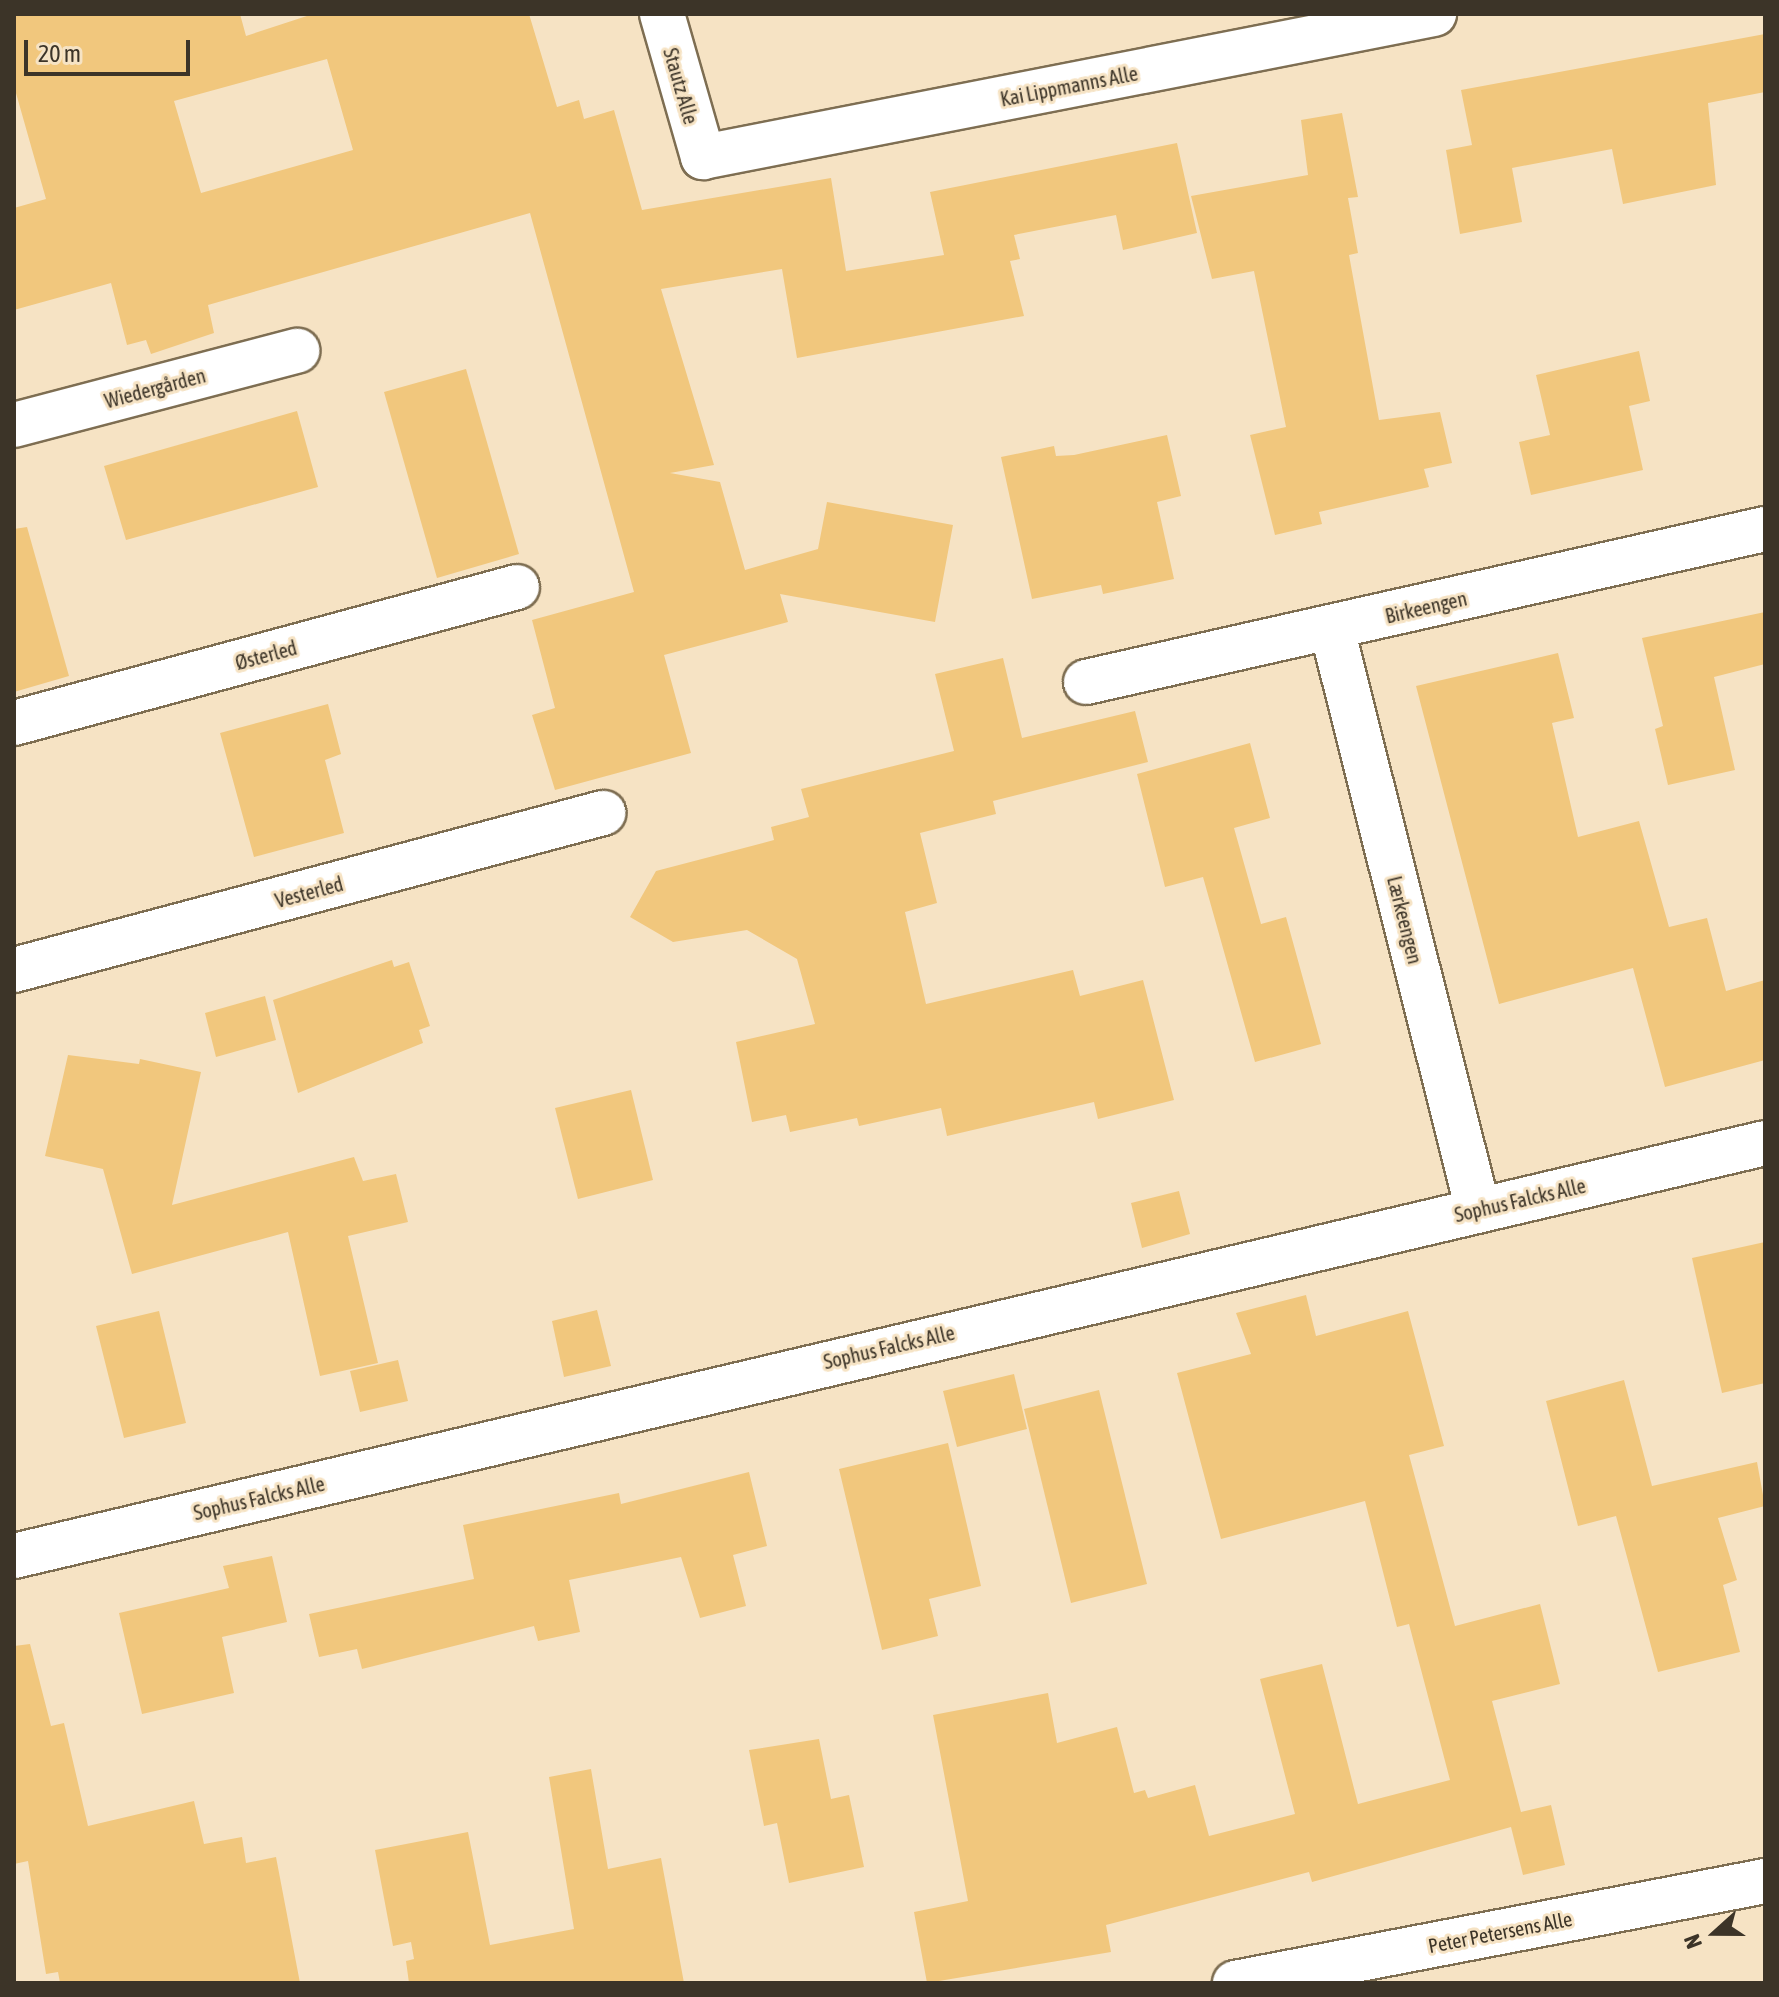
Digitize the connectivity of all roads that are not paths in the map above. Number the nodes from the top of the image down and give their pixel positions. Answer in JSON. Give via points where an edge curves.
{"nodes":[{"id":1,"x":662,"y":14,"type":"edge"},
{"id":2,"x":1434,"y":14,"type":"edge"},
{"id":3,"x":703,"y":157,"type":"joint"},
{"id":4,"x":297,"y":351,"type":"dead end"},
{"id":5,"x":14,"y":425,"type":"edge"},
{"id":6,"x":1765,"y":529,"type":"edge"},
{"id":7,"x":517,"y":587,"type":"dead end"},
{"id":8,"x":1332,"y":629,"type":"junction"},
{"id":9,"x":1086,"y":682,"type":"dead end"},
{"id":10,"x":14,"y":723,"type":"edge"},
{"id":11,"x":603,"y":813,"type":"dead end"},
{"id":12,"x":14,"y":970,"type":"edge"},
{"id":13,"x":1765,"y":1143,"type":"edge"},
{"id":14,"x":1478,"y":1210,"type":"junction"},
{"id":15,"x":14,"y":1556,"type":"edge"},
{"id":16,"x":1765,"y":1881,"type":"edge"},
{"id":17,"x":1235,"y":1983,"type":"edge"}],
"edges":[{"from":1,"to":3,"type":"street","name":"Stautz Alle"},
{"from":2,"to":3,"type":"street","name":"Kai Lippmanns Alle"},
{"from":4,"to":5,"type":"street","name":"Wiedergården"},
{"from":6,"to":8,"type":"street","name":"Birkeengen"},
{"from":7,"to":10,"type":"street","name":"Østerled"},
{"from":8,"to":9,"type":"street","name":"Birkeengen"},
{"from":8,"to":14,"type":"street","name":"Lærkeengen"},
{"from":11,"to":12,"type":"street","name":"Vesterled"},
{"from":13,"to":14,"type":"street","name":"Sophus Falcks Alle"},
{"from":14,"to":15,"type":"street","name":"Sophus Falcks Alle"},
{"from":16,"to":17,"type":"street","name":"Peter Petersens Alle"}]}
